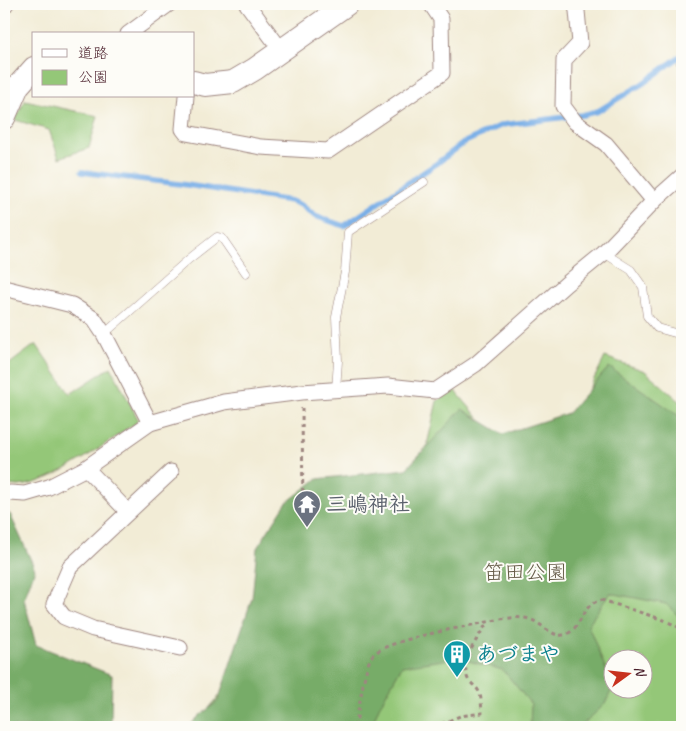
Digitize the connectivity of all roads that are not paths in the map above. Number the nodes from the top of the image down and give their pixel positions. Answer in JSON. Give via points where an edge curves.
{"nodes":[{"id":1,"x":169,"y":4,"type":"edge"},
{"id":2,"x":247,"y":4,"type":"edge"},
{"id":3,"x":347,"y":4,"type":"edge"},
{"id":4,"x":431,"y":4,"type":"edge"},
{"id":5,"x":575,"y":4,"type":"edge"},
{"id":6,"x":131,"y":32,"type":"edge"},
{"id":7,"x":281,"y":50,"type":"junction"},
{"id":8,"x":32,"y":69,"type":"edge"},
{"id":9,"x":195,"y":82,"type":"edge"},
{"id":10,"x":11,"y":84,"type":"edge"},
{"id":11,"x":186,"y":98,"type":"edge"},
{"id":12,"x":4,"y":118,"type":"edge"},
{"id":13,"x":682,"y":176,"type":"edge"},
{"id":14,"x":424,"y":182,"type":"dead end"},
{"id":15,"x":654,"y":202,"type":"junction"},
{"id":16,"x":604,"y":253,"type":"junction"},
{"id":17,"x":246,"y":273,"type":"dead end"},
{"id":18,"x":4,"y":288,"type":"edge"},
{"id":19,"x":104,"y":334,"type":"junction"},
{"id":20,"x":682,"y":335,"type":"edge"},
{"id":21,"x":336,"y":390,"type":"junction"},
{"id":22,"x":150,"y":423,"type":"junction"},
{"id":23,"x":86,"y":468,"type":"junction"},
{"id":24,"x":172,"y":472,"type":"dead end"},
{"id":25,"x":7,"y":492,"type":"edge"},
{"id":26,"x":128,"y":512,"type":"junction"},
{"id":27,"x":180,"y":648,"type":"dead end"}],
"edges":[{"from":1,"to":6,"type":"street"},
{"from":2,"to":7,"type":"street"},
{"from":3,"to":7,"type":"street"},
{"from":4,"to":11,"type":"street","via":[[441,19],[442,73],[328,151],[261,147],[186,133],[183,129]]},
{"from":5,"to":15,"type":"street","via":[[580,43],[564,60],[563,106],[575,122],[606,144]]},
{"from":7,"to":9,"type":"street","via":[[233,82],[205,85]]},
{"from":8,"to":10,"type":"street"},
{"from":10,"to":12,"type":"street"},
{"from":13,"to":15,"type":"street"},
{"from":14,"to":21,"type":"lane","via":[[348,232],[345,272],[336,317]]},
{"from":15,"to":16,"type":"street"},
{"from":16,"to":20,"type":"lane","via":[[631,270],[643,286],[647,316],[657,328]]},
{"from":16,"to":21,"type":"street","via":[[476,364],[435,391],[388,386]]},
{"from":17,"to":19,"type":"lane","via":[[222,238],[217,237]]},
{"from":18,"to":19,"type":"street","via":[[72,305],[94,319]]},
{"from":19,"to":22,"type":"street"},
{"from":21,"to":22,"type":"street","via":[[224,402]]},
{"from":22,"to":23,"type":"street"},
{"from":23,"to":25,"type":"street","via":[[49,487],[25,494]]},
{"from":23,"to":26,"type":"street"},
{"from":24,"to":26,"type":"street"},
{"from":26,"to":27,"type":"street","via":[[70,568],[54,604],[64,617],[94,628]]}]}
